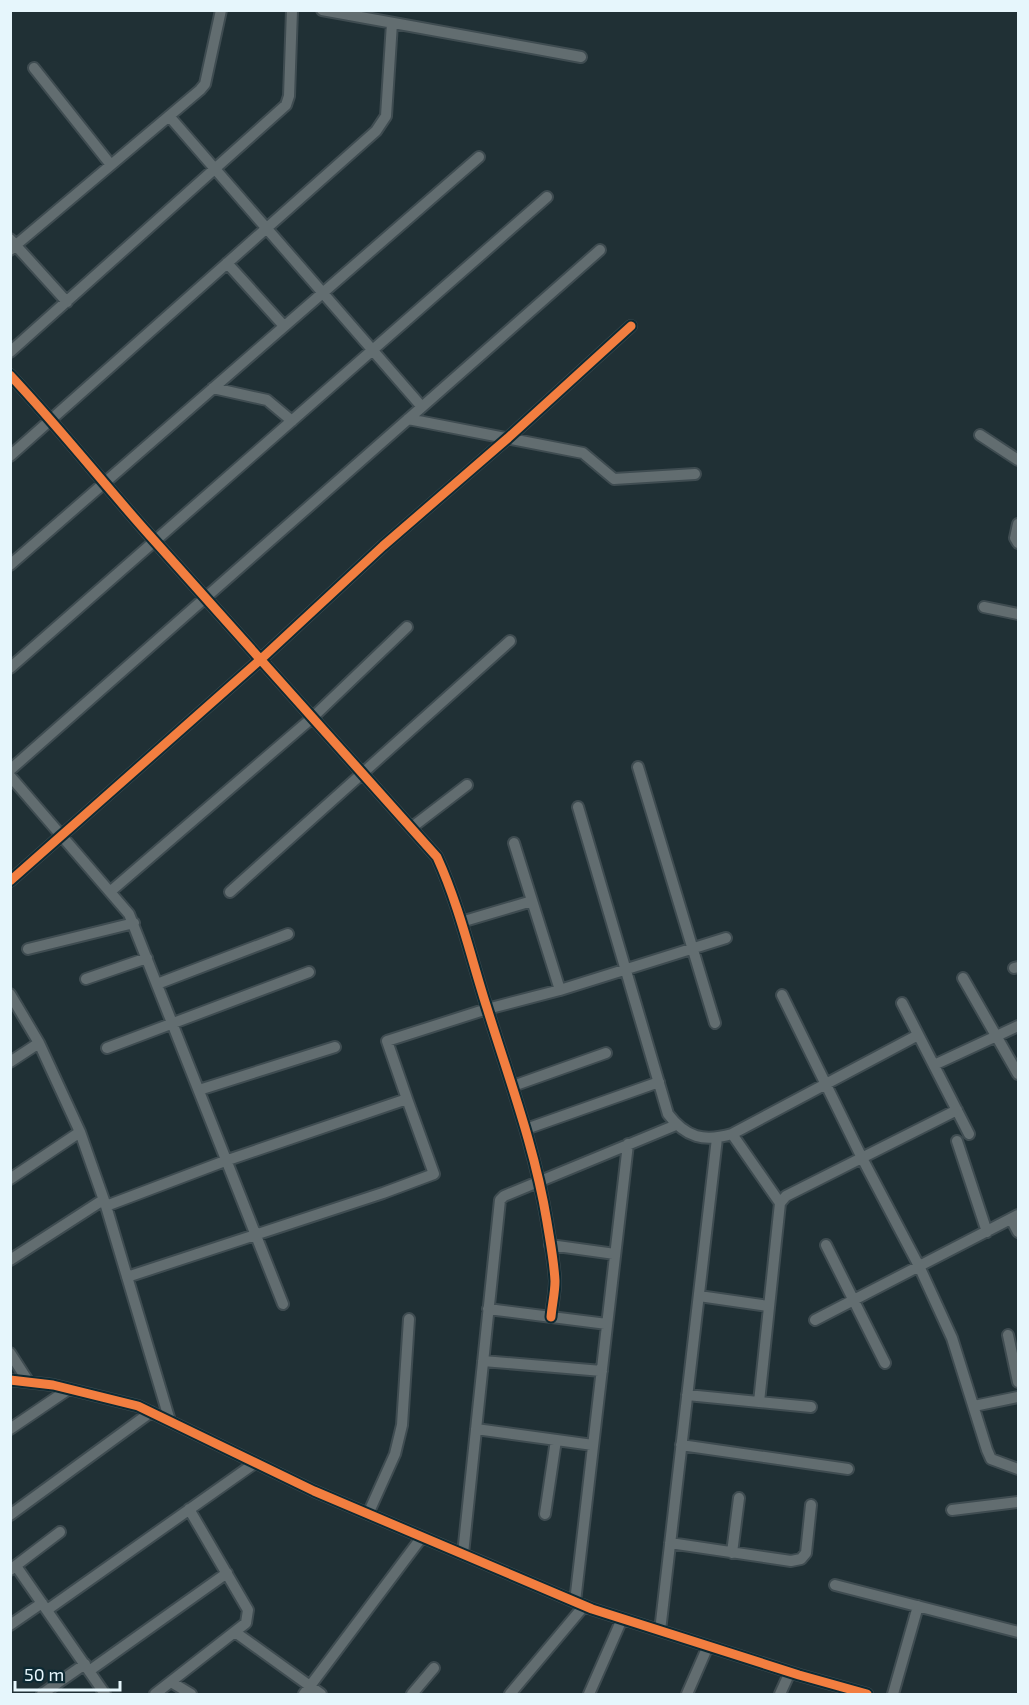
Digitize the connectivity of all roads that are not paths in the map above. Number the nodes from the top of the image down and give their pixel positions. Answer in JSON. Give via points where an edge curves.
{"nodes":[{"id":1,"x":220,"y":10,"type":"edge"},
{"id":2,"x":292,"y":10,"type":"edge"},
{"id":3,"x":322,"y":10,"type":"edge"},
{"id":4,"x":389,"y":18,"type":"edge"},
{"id":5,"x":581,"y":57,"type":"dead end"},
{"id":6,"x":34,"y":68,"type":"dead end"},
{"id":7,"x":169,"y":116,"type":"junction"},
{"id":8,"x":479,"y":157,"type":"dead end"},
{"id":9,"x":111,"y":165,"type":"junction"},
{"id":10,"x":215,"y":168,"type":"junction"},
{"id":11,"x":547,"y":197,"type":"dead end"},
{"id":12,"x":267,"y":229,"type":"junction"},
{"id":13,"x":13,"y":245,"type":"edge"},
{"id":14,"x":600,"y":249,"type":"dead end"},
{"id":15,"x":227,"y":263,"type":"junction"},
{"id":16,"x":322,"y":293,"type":"junction"},
{"id":17,"x":67,"y":302,"type":"junction"},
{"id":18,"x":284,"y":326,"type":"junction"},
{"id":19,"x":631,"y":326,"type":"dead end"},
{"id":20,"x":372,"y":350,"type":"junction"},
{"id":21,"x":10,"y":352,"type":"edge"},
{"id":22,"x":10,"y":375,"type":"edge"},
{"id":23,"x":213,"y":388,"type":"junction"},
{"id":24,"x":422,"y":407,"type":"junction"},
{"id":25,"x":408,"y":419,"type":"junction"},
{"id":26,"x":52,"y":420,"type":"junction"},
{"id":27,"x":292,"y":421,"type":"junction"},
{"id":28,"x":980,"y":435,"type":"dead end"},
{"id":29,"x":508,"y":438,"type":"junction"},
{"id":30,"x":10,"y":456,"type":"edge"},
{"id":31,"x":1018,"y":460,"type":"edge"},
{"id":32,"x":695,"y":474,"type":"dead end"},
{"id":33,"x":104,"y":483,"type":"junction"},
{"id":34,"x":1018,"y":524,"type":"edge"},
{"id":35,"x":155,"y":542,"type":"junction"},
{"id":36,"x":1018,"y":543,"type":"edge"},
{"id":37,"x":10,"y":565,"type":"edge"},
{"id":38,"x":205,"y":598,"type":"junction"},
{"id":39,"x":984,"y":607,"type":"dead end"},
{"id":40,"x":1018,"y":614,"type":"edge"},
{"id":41,"x":407,"y":627,"type":"dead end"},
{"id":42,"x":510,"y":641,"type":"dead end"},
{"id":43,"x":260,"y":660,"type":"junction"},
{"id":44,"x":10,"y":668,"type":"edge"},
{"id":45,"x":312,"y":718,"type":"junction"},
{"id":46,"x":638,"y":767,"type":"dead end"},
{"id":47,"x":10,"y":770,"type":"edge"},
{"id":48,"x":362,"y":774,"type":"junction"},
{"id":49,"x":10,"y":776,"type":"edge"},
{"id":50,"x":467,"y":785,"type":"dead end"},
{"id":51,"x":578,"y":807,"type":"dead end"},
{"id":52,"x":411,"y":828,"type":"junction"},
{"id":53,"x":63,"y":835,"type":"junction"},
{"id":54,"x":514,"y":843,"type":"dead end"},
{"id":55,"x":10,"y":881,"type":"edge"},
{"id":56,"x":111,"y":891,"type":"junction"},
{"id":57,"x":230,"y":892,"type":"dead end"},
{"id":58,"x":532,"y":901,"type":"junction"},
{"id":59,"x":461,"y":922,"type":"junction"},
{"id":60,"x":134,"y":923,"type":"junction"},
{"id":61,"x":288,"y":934,"type":"dead end"},
{"id":62,"x":726,"y":938,"type":"dead end"},
{"id":63,"x":28,"y":949,"type":"dead end"},
{"id":64,"x":693,"y":949,"type":"junction"},
{"id":65,"x":147,"y":958,"type":"junction"},
{"id":66,"x":626,"y":969,"type":"junction"},
{"id":67,"x":309,"y":972,"type":"dead end"},
{"id":68,"x":963,"y":978,"type":"dead end"},
{"id":69,"x":86,"y":979,"type":"dead end"},
{"id":70,"x":157,"y":984,"type":"junction"},
{"id":71,"x":560,"y":990,"type":"junction"},
{"id":72,"x":10,"y":994,"type":"edge"},
{"id":73,"x":782,"y":995,"type":"dead end"},
{"id":74,"x":902,"y":1003,"type":"dead end"},
{"id":75,"x":487,"y":1009,"type":"junction"},
{"id":76,"x":172,"y":1022,"type":"junction"},
{"id":77,"x":715,"y":1023,"type":"dead end"},
{"id":78,"x":1018,"y":1026,"type":"edge"},
{"id":79,"x":918,"y":1035,"type":"junction"},
{"id":80,"x":998,"y":1036,"type":"junction"},
{"id":81,"x":39,"y":1043,"type":"junction"},
{"id":82,"x":335,"y":1047,"type":"dead end"},
{"id":83,"x":107,"y":1048,"type":"dead end"},
{"id":84,"x":606,"y":1053,"type":"dead end"},
{"id":85,"x":10,"y":1062,"type":"edge"},
{"id":86,"x":934,"y":1065,"type":"junction"},
{"id":87,"x":1018,"y":1074,"type":"edge"},
{"id":88,"x":659,"y":1082,"type":"junction"},
{"id":89,"x":826,"y":1084,"type":"junction"},
{"id":90,"x":513,"y":1086,"type":"junction"},
{"id":91,"x":200,"y":1090,"type":"junction"},
{"id":92,"x":406,"y":1099,"type":"junction"},
{"id":93,"x":957,"y":1110,"type":"junction"},
{"id":94,"x":676,"y":1125,"type":"junction"},
{"id":95,"x":526,"y":1129,"type":"junction"},
{"id":96,"x":80,"y":1132,"type":"junction"},
{"id":97,"x":732,"y":1134,"type":"junction"},
{"id":98,"x":969,"y":1134,"type":"dead end"},
{"id":99,"x":717,"y":1138,"type":"junction"},
{"id":100,"x":957,"y":1141,"type":"dead end"},
{"id":101,"x":628,"y":1144,"type":"junction"},
{"id":102,"x":862,"y":1158,"type":"junction"},
{"id":103,"x":225,"y":1161,"type":"junction"},
{"id":104,"x":10,"y":1179,"type":"edge"},
{"id":105,"x":540,"y":1181,"type":"junction"},
{"id":106,"x":105,"y":1203,"type":"junction"},
{"id":107,"x":780,"y":1203,"type":"junction"},
{"id":108,"x":1015,"y":1217,"type":"edge"},
{"id":109,"x":987,"y":1232,"type":"junction"},
{"id":110,"x":1018,"y":1232,"type":"edge"},
{"id":111,"x":255,"y":1234,"type":"junction"},
{"id":112,"x":550,"y":1245,"type":"junction"},
{"id":113,"x":826,"y":1245,"type":"dead end"},
{"id":114,"x":615,"y":1254,"type":"junction"},
{"id":115,"x":10,"y":1260,"type":"edge"},
{"id":116,"x":919,"y":1266,"type":"junction"},
{"id":117,"x":127,"y":1277,"type":"junction"},
{"id":118,"x":699,"y":1296,"type":"junction"},
{"id":119,"x":854,"y":1300,"type":"junction"},
{"id":120,"x":283,"y":1304,"type":"dead end"},
{"id":121,"x":768,"y":1306,"type":"junction"},
{"id":122,"x":488,"y":1309,"type":"junction"},
{"id":123,"x":551,"y":1317,"type":"junction"},
{"id":124,"x":409,"y":1319,"type":"dead end"},
{"id":125,"x":814,"y":1320,"type":"dead end"},
{"id":126,"x":607,"y":1324,"type":"junction"},
{"id":127,"x":1008,"y":1335,"type":"dead end"},
{"id":128,"x":10,"y":1353,"type":"edge"},
{"id":129,"x":483,"y":1361,"type":"junction"},
{"id":130,"x":885,"y":1363,"type":"dead end"},
{"id":131,"x":602,"y":1371,"type":"junction"},
{"id":132,"x":10,"y":1380,"type":"edge"},
{"id":133,"x":28,"y":1382,"type":"junction"},
{"id":134,"x":1018,"y":1382,"type":"edge"},
{"id":135,"x":69,"y":1389,"type":"junction"},
{"id":136,"x":687,"y":1395,"type":"junction"},
{"id":137,"x":1018,"y":1397,"type":"edge"},
{"id":138,"x":759,"y":1402,"type":"junction"},
{"id":139,"x":811,"y":1407,"type":"dead end"},
{"id":140,"x":974,"y":1407,"type":"junction"},
{"id":141,"x":151,"y":1412,"type":"junction"},
{"id":142,"x":170,"y":1421,"type":"junction"},
{"id":143,"x":476,"y":1429,"type":"junction"},
{"id":144,"x":10,"y":1430,"type":"edge"},
{"id":145,"x":556,"y":1440,"type":"junction"},
{"id":146,"x":593,"y":1445,"type":"junction"},
{"id":147,"x":681,"y":1445,"type":"junction"},
{"id":148,"x":255,"y":1463,"type":"junction"},
{"id":149,"x":848,"y":1469,"type":"dead end"},
{"id":150,"x":1018,"y":1469,"type":"edge"},
{"id":151,"x":739,"y":1498,"type":"dead end"},
{"id":152,"x":1018,"y":1502,"type":"edge"},
{"id":153,"x":811,"y":1505,"type":"dead end"},
{"id":154,"x":189,"y":1509,"type":"junction"},
{"id":155,"x":952,"y":1510,"type":"dead end"},
{"id":156,"x":368,"y":1514,"type":"junction"},
{"id":157,"x":545,"y":1514,"type":"dead end"},
{"id":158,"x":10,"y":1515,"type":"edge"},
{"id":159,"x":60,"y":1532,"type":"dead end"},
{"id":160,"x":422,"y":1537,"type":"junction"},
{"id":161,"x":670,"y":1543,"type":"junction"},
{"id":162,"x":732,"y":1553,"type":"junction"},
{"id":163,"x":463,"y":1554,"type":"junction"},
{"id":164,"x":13,"y":1568,"type":"edge"},
{"id":165,"x":227,"y":1573,"type":"junction"},
{"id":166,"x":835,"y":1585,"type":"dead end"},
{"id":167,"x":580,"y":1604,"type":"junction"},
{"id":168,"x":45,"y":1606,"type":"junction"},
{"id":169,"x":918,"y":1606,"type":"junction"},
{"id":170,"x":622,"y":1619,"type":"junction"},
{"id":171,"x":10,"y":1625,"type":"edge"},
{"id":172,"x":660,"y":1631,"type":"junction"},
{"id":173,"x":235,"y":1632,"type":"junction"},
{"id":174,"x":1018,"y":1632,"type":"edge"},
{"id":175,"x":708,"y":1646,"type":"junction"},
{"id":176,"x":87,"y":1668,"type":"junction"},
{"id":177,"x":434,"y":1668,"type":"dead end"},
{"id":178,"x":790,"y":1672,"type":"junction"},
{"id":179,"x":171,"y":1682,"type":"junction"},
{"id":180,"x":307,"y":1690,"type":"edge"},
{"id":181,"x":42,"y":1695,"type":"edge"},
{"id":182,"x":105,"y":1695,"type":"edge"},
{"id":183,"x":155,"y":1695,"type":"edge"},
{"id":184,"x":191,"y":1695,"type":"edge"},
{"id":185,"x":321,"y":1695,"type":"edge"},
{"id":186,"x":412,"y":1695,"type":"edge"},
{"id":187,"x":510,"y":1695,"type":"edge"},
{"id":188,"x":589,"y":1695,"type":"edge"},
{"id":189,"x":687,"y":1695,"type":"edge"},
{"id":190,"x":780,"y":1695,"type":"edge"},
{"id":191,"x":867,"y":1695,"type":"edge"},
{"id":192,"x":893,"y":1695,"type":"edge"}],
"edges":[{"from":1,"to":7,"type":"street","via":[[205,84]]},
{"from":2,"to":10,"type":"street","via":[[286,105]]},
{"from":3,"to":4,"type":"street"},
{"from":4,"to":5,"type":"street"},
{"from":4,"to":12,"type":"street","via":[[386,116],[381,125]]},
{"from":6,"to":9,"type":"street"},
{"from":7,"to":9,"type":"street"},
{"from":7,"to":10,"type":"street"},
{"from":8,"to":16,"type":"street"},
{"from":9,"to":13,"type":"street"},
{"from":10,"to":12,"type":"street"},
{"from":10,"to":17,"type":"street"},
{"from":11,"to":20,"type":"street"},
{"from":12,"to":15,"type":"street"},
{"from":12,"to":16,"type":"street"},
{"from":13,"to":17,"type":"street"},
{"from":14,"to":24,"type":"street"},
{"from":15,"to":18,"type":"street"},
{"from":15,"to":26,"type":"street"},
{"from":16,"to":18,"type":"street"},
{"from":16,"to":20,"type":"street"},
{"from":17,"to":21,"type":"street"},
{"from":18,"to":23,"type":"street"},
{"from":19,"to":29,"type":"street"},
{"from":20,"to":24,"type":"street"},
{"from":20,"to":27,"type":"street"},
{"from":22,"to":26,"type":"street"},
{"from":23,"to":27,"type":"street","via":[[267,400]]},
{"from":23,"to":33,"type":"street"},
{"from":24,"to":25,"type":"street"},
{"from":25,"to":29,"type":"street"},
{"from":25,"to":38,"type":"street"},
{"from":26,"to":30,"type":"street"},
{"from":26,"to":33,"type":"street"},
{"from":27,"to":35,"type":"street"},
{"from":28,"to":31,"type":"street"},
{"from":29,"to":32,"type":"street","via":[[583,453],[614,479]]},
{"from":29,"to":43,"type":"street"},
{"from":33,"to":35,"type":"street"},
{"from":33,"to":37,"type":"street"},
{"from":34,"to":36,"type":"street"},
{"from":35,"to":38,"type":"street"},
{"from":35,"to":44,"type":"street"},
{"from":38,"to":43,"type":"street"},
{"from":38,"to":47,"type":"street"},
{"from":39,"to":40,"type":"street"},
{"from":41,"to":45,"type":"street"},
{"from":42,"to":48,"type":"street"},
{"from":43,"to":45,"type":"street"},
{"from":43,"to":53,"type":"street"},
{"from":45,"to":48,"type":"street"},
{"from":45,"to":56,"type":"street"},
{"from":46,"to":64,"type":"street"},
{"from":48,"to":52,"type":"street"},
{"from":48,"to":57,"type":"street"},
{"from":49,"to":53,"type":"street"},
{"from":50,"to":52,"type":"street"},
{"from":51,"to":66,"type":"street"},
{"from":52,"to":59,"type":"street","via":[[437,857]]},
{"from":53,"to":55,"type":"street"},
{"from":53,"to":56,"type":"street"},
{"from":54,"to":58,"type":"street"},
{"from":56,"to":60,"type":"street"},
{"from":58,"to":59,"type":"street"},
{"from":58,"to":71,"type":"street"},
{"from":59,"to":75,"type":"street"},
{"from":60,"to":63,"type":"street"},
{"from":60,"to":65,"type":"street"},
{"from":61,"to":70,"type":"street"},
{"from":62,"to":64,"type":"street"},
{"from":64,"to":66,"type":"street"},
{"from":64,"to":77,"type":"street"},
{"from":65,"to":69,"type":"street"},
{"from":65,"to":70,"type":"street"},
{"from":66,"to":71,"type":"street"},
{"from":66,"to":88,"type":"street"},
{"from":67,"to":76,"type":"street"},
{"from":68,"to":80,"type":"street"},
{"from":70,"to":76,"type":"street"},
{"from":71,"to":75,"type":"street"},
{"from":72,"to":81,"type":"street"},
{"from":73,"to":89,"type":"street"},
{"from":74,"to":79,"type":"street"},
{"from":75,"to":90,"type":"street"},
{"from":75,"to":92,"type":"street","via":[[387,1041]]},
{"from":76,"to":83,"type":"street"},
{"from":76,"to":91,"type":"street"},
{"from":78,"to":80,"type":"street"},
{"from":79,"to":86,"type":"street"},
{"from":79,"to":89,"type":"street"},
{"from":80,"to":86,"type":"street"},
{"from":80,"to":87,"type":"street"},
{"from":81,"to":85,"type":"street"},
{"from":81,"to":96,"type":"street"},
{"from":82,"to":91,"type":"street"},
{"from":84,"to":90,"type":"street"},
{"from":86,"to":93,"type":"street"},
{"from":88,"to":94,"type":"street","via":[[668,1114]]},
{"from":88,"to":95,"type":"street"},
{"from":89,"to":97,"type":"street"},
{"from":89,"to":102,"type":"street"},
{"from":90,"to":95,"type":"street"},
{"from":91,"to":103,"type":"street"},
{"from":92,"to":103,"type":"street"},
{"from":92,"to":111,"type":"street","via":[[434,1174]]},
{"from":93,"to":98,"type":"street"},
{"from":93,"to":102,"type":"street"},
{"from":94,"to":99,"type":"street","via":[[687,1133]]},
{"from":94,"to":101,"type":"street"},
{"from":95,"to":105,"type":"street"},
{"from":96,"to":104,"type":"street"},
{"from":96,"to":106,"type":"street"},
{"from":97,"to":99,"type":"street"},
{"from":97,"to":107,"type":"street"},
{"from":99,"to":118,"type":"street"},
{"from":100,"to":109,"type":"street"},
{"from":101,"to":105,"type":"street"},
{"from":101,"to":114,"type":"street"},
{"from":102,"to":107,"type":"street","via":[[786,1196]]},
{"from":102,"to":116,"type":"street"},
{"from":103,"to":106,"type":"street"},
{"from":103,"to":111,"type":"street"},
{"from":105,"to":112,"type":"street"},
{"from":105,"to":122,"type":"street","via":[[500,1200]]},
{"from":106,"to":115,"type":"street"},
{"from":106,"to":117,"type":"street"},
{"from":107,"to":121,"type":"street"},
{"from":108,"to":109,"type":"street"},
{"from":108,"to":110,"type":"street"},
{"from":109,"to":116,"type":"street"},
{"from":111,"to":117,"type":"street"},
{"from":111,"to":120,"type":"street"},
{"from":112,"to":114,"type":"street"},
{"from":112,"to":123,"type":"street","via":[[555,1283]]},
{"from":113,"to":119,"type":"street"},
{"from":114,"to":126,"type":"street"},
{"from":116,"to":119,"type":"street"},
{"from":116,"to":140,"type":"street","via":[[952,1338]]},
{"from":117,"to":142,"type":"street"},
{"from":118,"to":121,"type":"street"},
{"from":118,"to":136,"type":"street"},
{"from":119,"to":125,"type":"street"},
{"from":119,"to":130,"type":"street"},
{"from":121,"to":138,"type":"street"},
{"from":122,"to":123,"type":"street"},
{"from":122,"to":129,"type":"street"},
{"from":123,"to":126,"type":"street"},
{"from":124,"to":156,"type":"street","via":[[400,1440]]},
{"from":126,"to":131,"type":"street"},
{"from":127,"to":134,"type":"street"},
{"from":128,"to":133,"type":"street"},
{"from":129,"to":131,"type":"street"},
{"from":129,"to":143,"type":"street"},
{"from":131,"to":146,"type":"street"},
{"from":132,"to":133,"type":"street"},
{"from":133,"to":135,"type":"street"},
{"from":135,"to":141,"type":"street"},
{"from":135,"to":144,"type":"street"},
{"from":136,"to":138,"type":"street"},
{"from":136,"to":147,"type":"street"},
{"from":137,"to":140,"type":"street"},
{"from":138,"to":139,"type":"street"},
{"from":140,"to":150,"type":"street","via":[[992,1459]]},
{"from":141,"to":142,"type":"street"},
{"from":141,"to":158,"type":"street"},
{"from":142,"to":148,"type":"street"},
{"from":143,"to":145,"type":"street"},
{"from":143,"to":163,"type":"street"},
{"from":145,"to":146,"type":"street"},
{"from":145,"to":157,"type":"street"},
{"from":146,"to":167,"type":"street"},
{"from":147,"to":149,"type":"street"},
{"from":147,"to":161,"type":"street"},
{"from":148,"to":154,"type":"street"},
{"from":148,"to":156,"type":"street"},
{"from":151,"to":162,"type":"street"},
{"from":152,"to":155,"type":"street"},
{"from":153,"to":162,"type":"street","via":[[806,1553],[801,1559]]},
{"from":154,"to":165,"type":"street"},
{"from":154,"to":168,"type":"street"},
{"from":156,"to":160,"type":"street"},
{"from":159,"to":164,"type":"street"},
{"from":160,"to":163,"type":"street"},
{"from":160,"to":180,"type":"street"},
{"from":161,"to":162,"type":"street"},
{"from":161,"to":172,"type":"street"},
{"from":163,"to":167,"type":"street"},
{"from":164,"to":168,"type":"street"},
{"from":165,"to":173,"type":"street","via":[[248,1610],[246,1623]]},
{"from":165,"to":176,"type":"street"},
{"from":166,"to":169,"type":"street"},
{"from":167,"to":170,"type":"street"},
{"from":167,"to":187,"type":"street"},
{"from":168,"to":171,"type":"street"},
{"from":168,"to":176,"type":"street"},
{"from":169,"to":174,"type":"street"},
{"from":169,"to":192,"type":"street"},
{"from":170,"to":172,"type":"street"},
{"from":170,"to":188,"type":"street"},
{"from":172,"to":175,"type":"street"},
{"from":173,"to":179,"type":"street"},
{"from":173,"to":180,"type":"street"},
{"from":175,"to":178,"type":"street"},
{"from":175,"to":189,"type":"street"},
{"from":176,"to":181,"type":"street"},
{"from":176,"to":182,"type":"street"},
{"from":177,"to":186,"type":"street"},
{"from":178,"to":190,"type":"street"},
{"from":178,"to":191,"type":"street"},
{"from":179,"to":183,"type":"street"},
{"from":179,"to":184,"type":"street"},
{"from":180,"to":185,"type":"street"}]}
